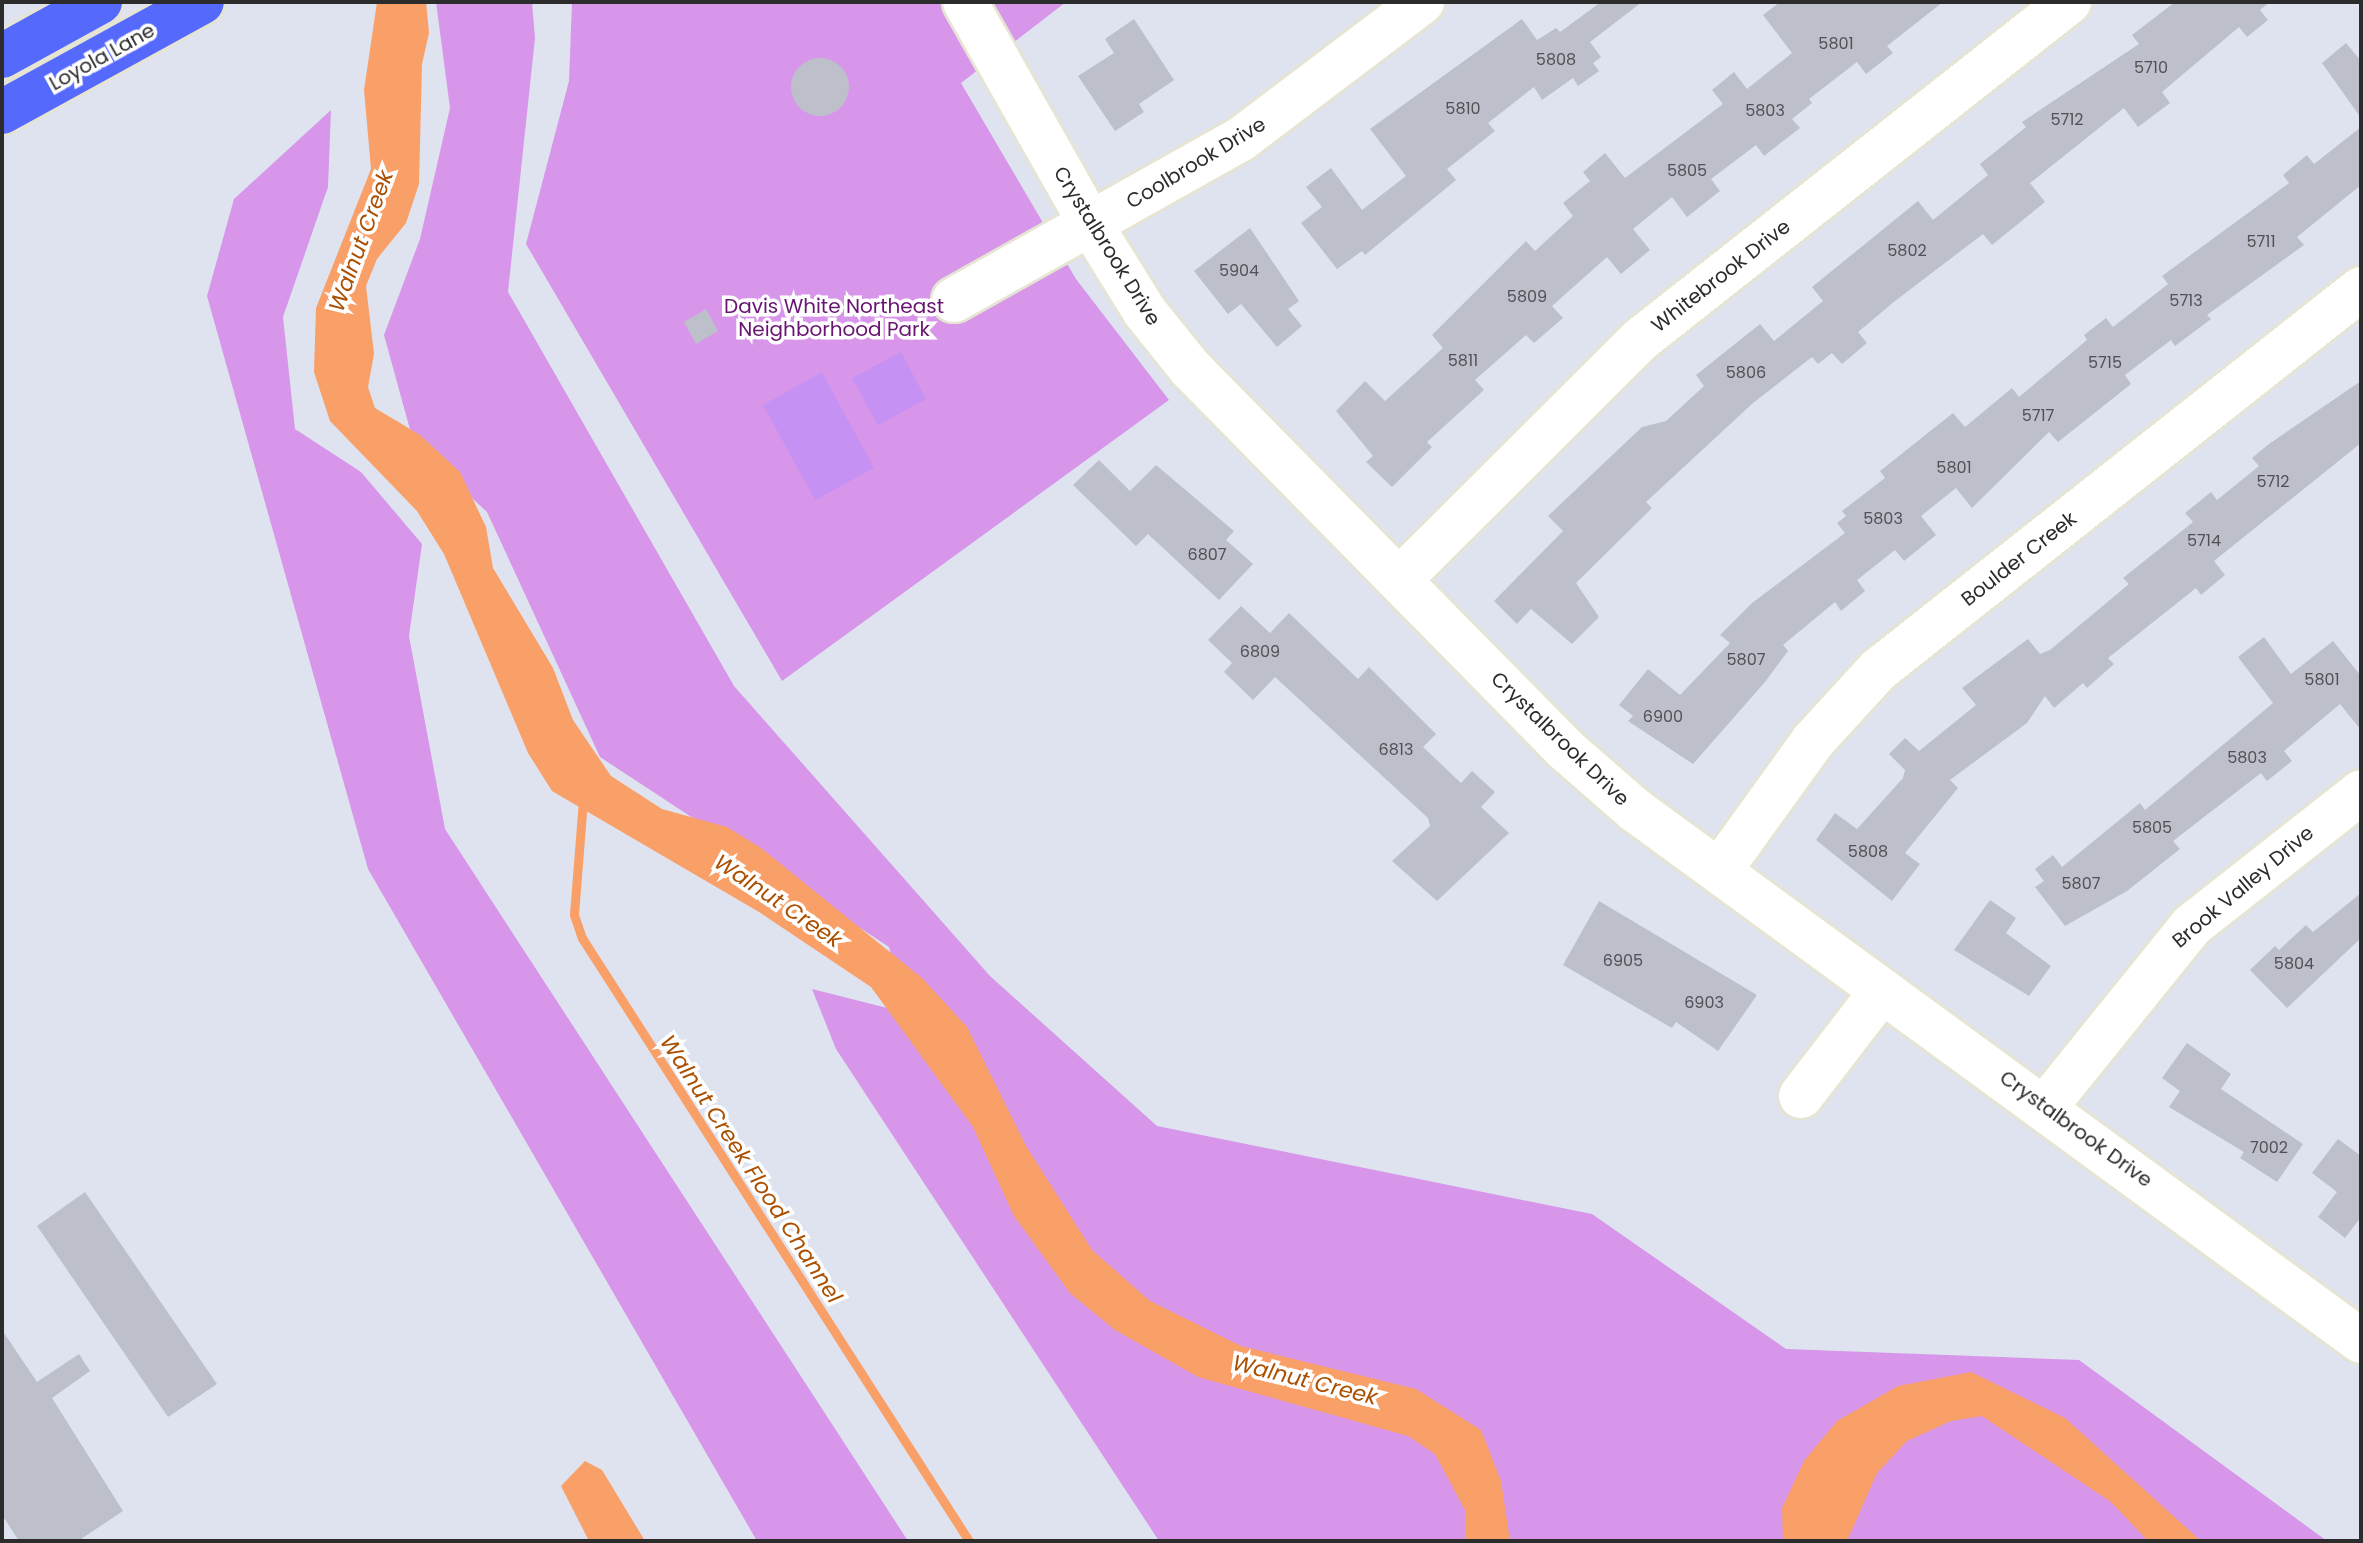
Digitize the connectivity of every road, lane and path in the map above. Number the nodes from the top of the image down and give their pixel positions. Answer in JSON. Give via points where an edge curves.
{"nodes":[{"id":1,"x":100,"y":2,"type":"edge"},
{"id":2,"x":202,"y":2,"type":"edge"},
{"id":3,"x":965,"y":2,"type":"edge"},
{"id":4,"x":1422,"y":2,"type":"edge"},
{"id":5,"x":2069,"y":2,"type":"edge"},
{"id":6,"x":158,"y":13,"type":"edge"},
{"id":7,"x":2,"y":56,"type":"edge"},
{"id":8,"x":2,"y":112,"type":"edge"},
{"id":9,"x":1091,"y":225,"type":"junction"},
{"id":10,"x":2361,"y":289,"type":"edge"},
{"id":11,"x":954,"y":300,"type":"dead end"},
{"id":12,"x":1399,"y":580,"type":"junction"},
{"id":13,"x":2361,"y":792,"type":"edge"},
{"id":14,"x":1720,"y":870,"type":"junction"},
{"id":15,"x":1882,"y":991,"type":"junction"},
{"id":16,"x":1801,"y":1096,"type":"dead end"},
{"id":17,"x":2046,"y":1106,"type":"junction"},
{"id":18,"x":2361,"y":1341,"type":"edge"}],
"edges":[{"from":1,"to":7,"type":"main road"},
{"from":2,"to":6,"type":"main road","name":"Loyola Lane"},
{"from":3,"to":9,"type":"street","name":"Crystalbrook Drive"},
{"from":4,"to":9,"type":"street","name":"Coolbrook Drive","via":[[1241,139]]},
{"from":5,"to":12,"type":"street","name":"Whitebrook Drive","via":[[1641,339]]},
{"from":6,"to":8,"type":"main road","name":"Loyola Lane"},
{"from":9,"to":11,"type":"street","name":"Coolbrook Drive"},
{"from":9,"to":12,"type":"street","name":"Crystalbrook Drive","via":[[1145,312],[1190,368]]},
{"from":10,"to":14,"type":"street","name":"Boulder Creek","via":[[1878,670],[1820,731]]},
{"from":12,"to":14,"type":"street","name":"Crystalbrook Drive","via":[[1565,749],[1635,810]]},
{"from":13,"to":17,"type":"street","name":"Brook Valley Drive","via":[[2191,926]]},
{"from":14,"to":15,"type":"street","name":"Crystalbrook Drive"},
{"from":15,"to":16,"type":"street"},
{"from":15,"to":17,"type":"street","name":"Crystalbrook Drive"},
{"from":17,"to":18,"type":"street","name":"Crystalbrook Drive"}]}
